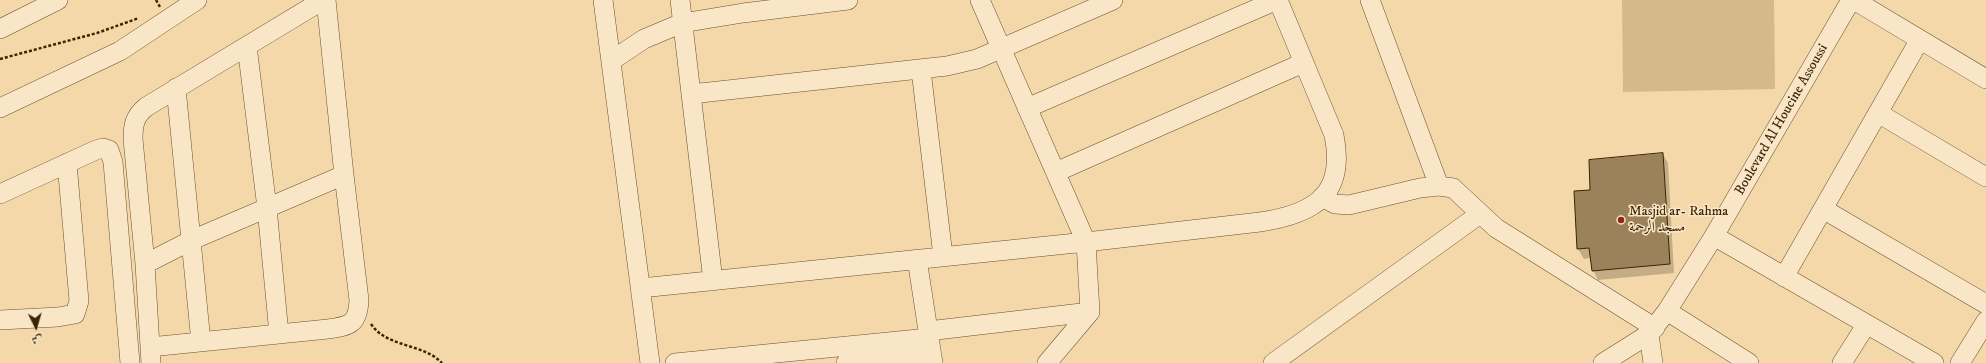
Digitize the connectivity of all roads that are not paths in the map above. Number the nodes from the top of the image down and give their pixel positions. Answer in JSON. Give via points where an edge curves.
{"nodes":[{"id":1,"x":58,"y":0,"type":"edge"},
{"id":2,"x":197,"y":0,"type":"edge"},
{"id":3,"x":323,"y":0,"type":"edge"},
{"id":4,"x":326,"y":0,"type":"edge"},
{"id":5,"x":603,"y":0,"type":"edge"},
{"id":6,"x":680,"y":0,"type":"edge"},
{"id":7,"x":848,"y":0,"type":"edge"},
{"id":8,"x":980,"y":0,"type":"edge"},
{"id":9,"x":1113,"y":0,"type":"edge"},
{"id":10,"x":1278,"y":0,"type":"edge"},
{"id":11,"x":1370,"y":0,"type":"edge"},
{"id":12,"x":1852,"y":0,"type":"edge"},
{"id":13,"x":682,"y":23,"type":"junction"},
{"id":14,"x":0,"y":29,"type":"edge"},
{"id":15,"x":1919,"y":41,"type":"junction"},
{"id":16,"x":247,"y":46,"type":"junction"},
{"id":17,"x":1001,"y":49,"type":"junction"},
{"id":18,"x":612,"y":61,"type":"junction"},
{"id":19,"x":1303,"y":63,"type":"junction"},
{"id":20,"x":921,"y":70,"type":"junction"},
{"id":21,"x":1986,"y":80,"type":"edge"},
{"id":22,"x":176,"y":88,"type":"junction"},
{"id":23,"x":691,"y":94,"type":"junction"},
{"id":24,"x":0,"y":108,"type":"edge"},
{"id":25,"x":1027,"y":108,"type":"junction"},
{"id":26,"x":1878,"y":113,"type":"junction"},
{"id":27,"x":67,"y":163,"type":"junction"},
{"id":28,"x":1056,"y":172,"type":"junction"},
{"id":29,"x":344,"y":175,"type":"junction"},
{"id":30,"x":1986,"y":177,"type":"edge"},
{"id":31,"x":1440,"y":186,"type":"junction"},
{"id":32,"x":0,"y":194,"type":"edge"},
{"id":33,"x":1322,"y":197,"type":"junction"},
{"id":34,"x":267,"y":208,"type":"junction"},
{"id":35,"x":1823,"y":209,"type":"junction"},
{"id":36,"x":1480,"y":214,"type":"junction"},
{"id":37,"x":1714,"y":236,"type":"junction"},
{"id":38,"x":192,"y":240,"type":"junction"},
{"id":39,"x":1086,"y":242,"type":"junction"},
{"id":40,"x":943,"y":256,"type":"junction"},
{"id":41,"x":917,"y":259,"type":"junction"},
{"id":42,"x":145,"y":264,"type":"junction"},
{"id":43,"x":1784,"y":278,"type":"junction"},
{"id":44,"x":713,"y":281,"type":"junction"},
{"id":45,"x":641,"y":288,"type":"junction"},
{"id":46,"x":1986,"y":304,"type":"edge"},
{"id":47,"x":1090,"y":312,"type":"junction"},
{"id":48,"x":1667,"y":312,"type":"junction"},
{"id":49,"x":0,"y":320,"type":"edge"},
{"id":50,"x":1986,"y":321,"type":"edge"},
{"id":51,"x":1866,"y":325,"type":"junction"},
{"id":52,"x":1652,"y":331,"type":"junction"},
{"id":53,"x":279,"y":334,"type":"junction"},
{"id":54,"x":201,"y":342,"type":"junction"},
{"id":55,"x":930,"y":347,"type":"edge"},
{"id":56,"x":151,"y":355,"type":"edge"},
{"id":57,"x":130,"y":363,"type":"edge"},
{"id":58,"x":650,"y":363,"type":"edge"},
{"id":59,"x":675,"y":363,"type":"edge"},
{"id":60,"x":846,"y":363,"type":"edge"},
{"id":61,"x":1047,"y":363,"type":"edge"},
{"id":62,"x":1273,"y":363,"type":"edge"},
{"id":63,"x":1603,"y":363,"type":"edge"},
{"id":64,"x":1653,"y":363,"type":"edge"},
{"id":65,"x":1749,"y":363,"type":"edge"},
{"id":66,"x":1842,"y":363,"type":"edge"},
{"id":67,"x":1934,"y":363,"type":"edge"},
{"id":68,"x":1960,"y":363,"type":"edge"}],
"edges":[{"from":1,"to":14,"type":"street"},
{"from":2,"to":24,"type":"street","via":[[120,51]]},
{"from":3,"to":16,"type":"street"},
{"from":4,"to":29,"type":"street"},
{"from":5,"to":18,"type":"street"},
{"from":6,"to":13,"type":"street"},
{"from":7,"to":13,"type":"street"},
{"from":8,"to":17,"type":"street"},
{"from":9,"to":17,"type":"street"},
{"from":10,"to":19,"type":"street"},
{"from":10,"to":25,"type":"street"},
{"from":11,"to":31,"type":"street"},
{"from":12,"to":15,"type":"street"},
{"from":12,"to":37,"type":"street","name":"Boulevard Al Houcine Assoussi"},
{"from":13,"to":18,"type":"street","via":[[644,39]]},
{"from":13,"to":23,"type":"street"},
{"from":15,"to":21,"type":"street"},
{"from":15,"to":26,"type":"street"},
{"from":16,"to":22,"type":"street"},
{"from":16,"to":34,"type":"street"},
{"from":17,"to":20,"type":"street","via":[[965,62]]},
{"from":17,"to":25,"type":"street"},
{"from":18,"to":45,"type":"street"},
{"from":19,"to":28,"type":"street"},
{"from":19,"to":33,"type":"street","via":[[1334,135],[1337,148],[1336,174],[1332,185]]},
{"from":20,"to":23,"type":"street"},
{"from":20,"to":40,"type":"street"},
{"from":22,"to":38,"type":"street"},
{"from":22,"to":42,"type":"street","via":[[146,107],[138,114],[133,125]]},
{"from":23,"to":44,"type":"street"},
{"from":25,"to":28,"type":"street"},
{"from":26,"to":30,"type":"street"},
{"from":26,"to":35,"type":"street"},
{"from":27,"to":32,"type":"street"},
{"from":27,"to":49,"type":"street","via":[[79,301],[75,314]]},
{"from":27,"to":57,"type":"street","via":[[103,148],[109,150],[112,155]]},
{"from":28,"to":39,"type":"street"},
{"from":29,"to":34,"type":"street"},
{"from":29,"to":53,"type":"street","via":[[359,300],[356,317],[347,325]]},
{"from":31,"to":33,"type":"street","via":[[1420,188],[1349,205],[1335,204]]},
{"from":31,"to":36,"type":"street","via":[[1459,192]]},
{"from":33,"to":39,"type":"street","via":[[1312,206],[1285,218]]},
{"from":34,"to":38,"type":"street"},
{"from":34,"to":53,"type":"street"},
{"from":35,"to":43,"type":"street"},
{"from":35,"to":46,"type":"street"},
{"from":36,"to":52,"type":"street","via":[[1496,228]]},
{"from":36,"to":62,"type":"street"},
{"from":37,"to":43,"type":"street"},
{"from":37,"to":48,"type":"street","name":"Boulevard Al Houcine Assoussi"},
{"from":38,"to":42,"type":"street"},
{"from":38,"to":54,"type":"street"},
{"from":39,"to":40,"type":"street"},
{"from":39,"to":47,"type":"street"},
{"from":40,"to":41,"type":"street"},
{"from":41,"to":44,"type":"street"},
{"from":41,"to":55,"type":"street"},
{"from":42,"to":56,"type":"street"},
{"from":43,"to":51,"type":"street"},
{"from":44,"to":45,"type":"street"},
{"from":45,"to":58,"type":"street"},
{"from":47,"to":55,"type":"street"},
{"from":47,"to":61,"type":"street"},
{"from":48,"to":52,"type":"street","name":"Boulevard Al Houcine Assoussi"},
{"from":48,"to":65,"type":"street"},
{"from":50,"to":68,"type":"street"},
{"from":51,"to":66,"type":"street"},
{"from":51,"to":67,"type":"street"},
{"from":52,"to":63,"type":"street","name":"Boulevard Al Houcine Assoussi"},
{"from":52,"to":64,"type":"street"},
{"from":53,"to":54,"type":"street"},
{"from":54,"to":56,"type":"street"},
{"from":55,"to":59,"type":"street"},
{"from":55,"to":60,"type":"street"}]}
